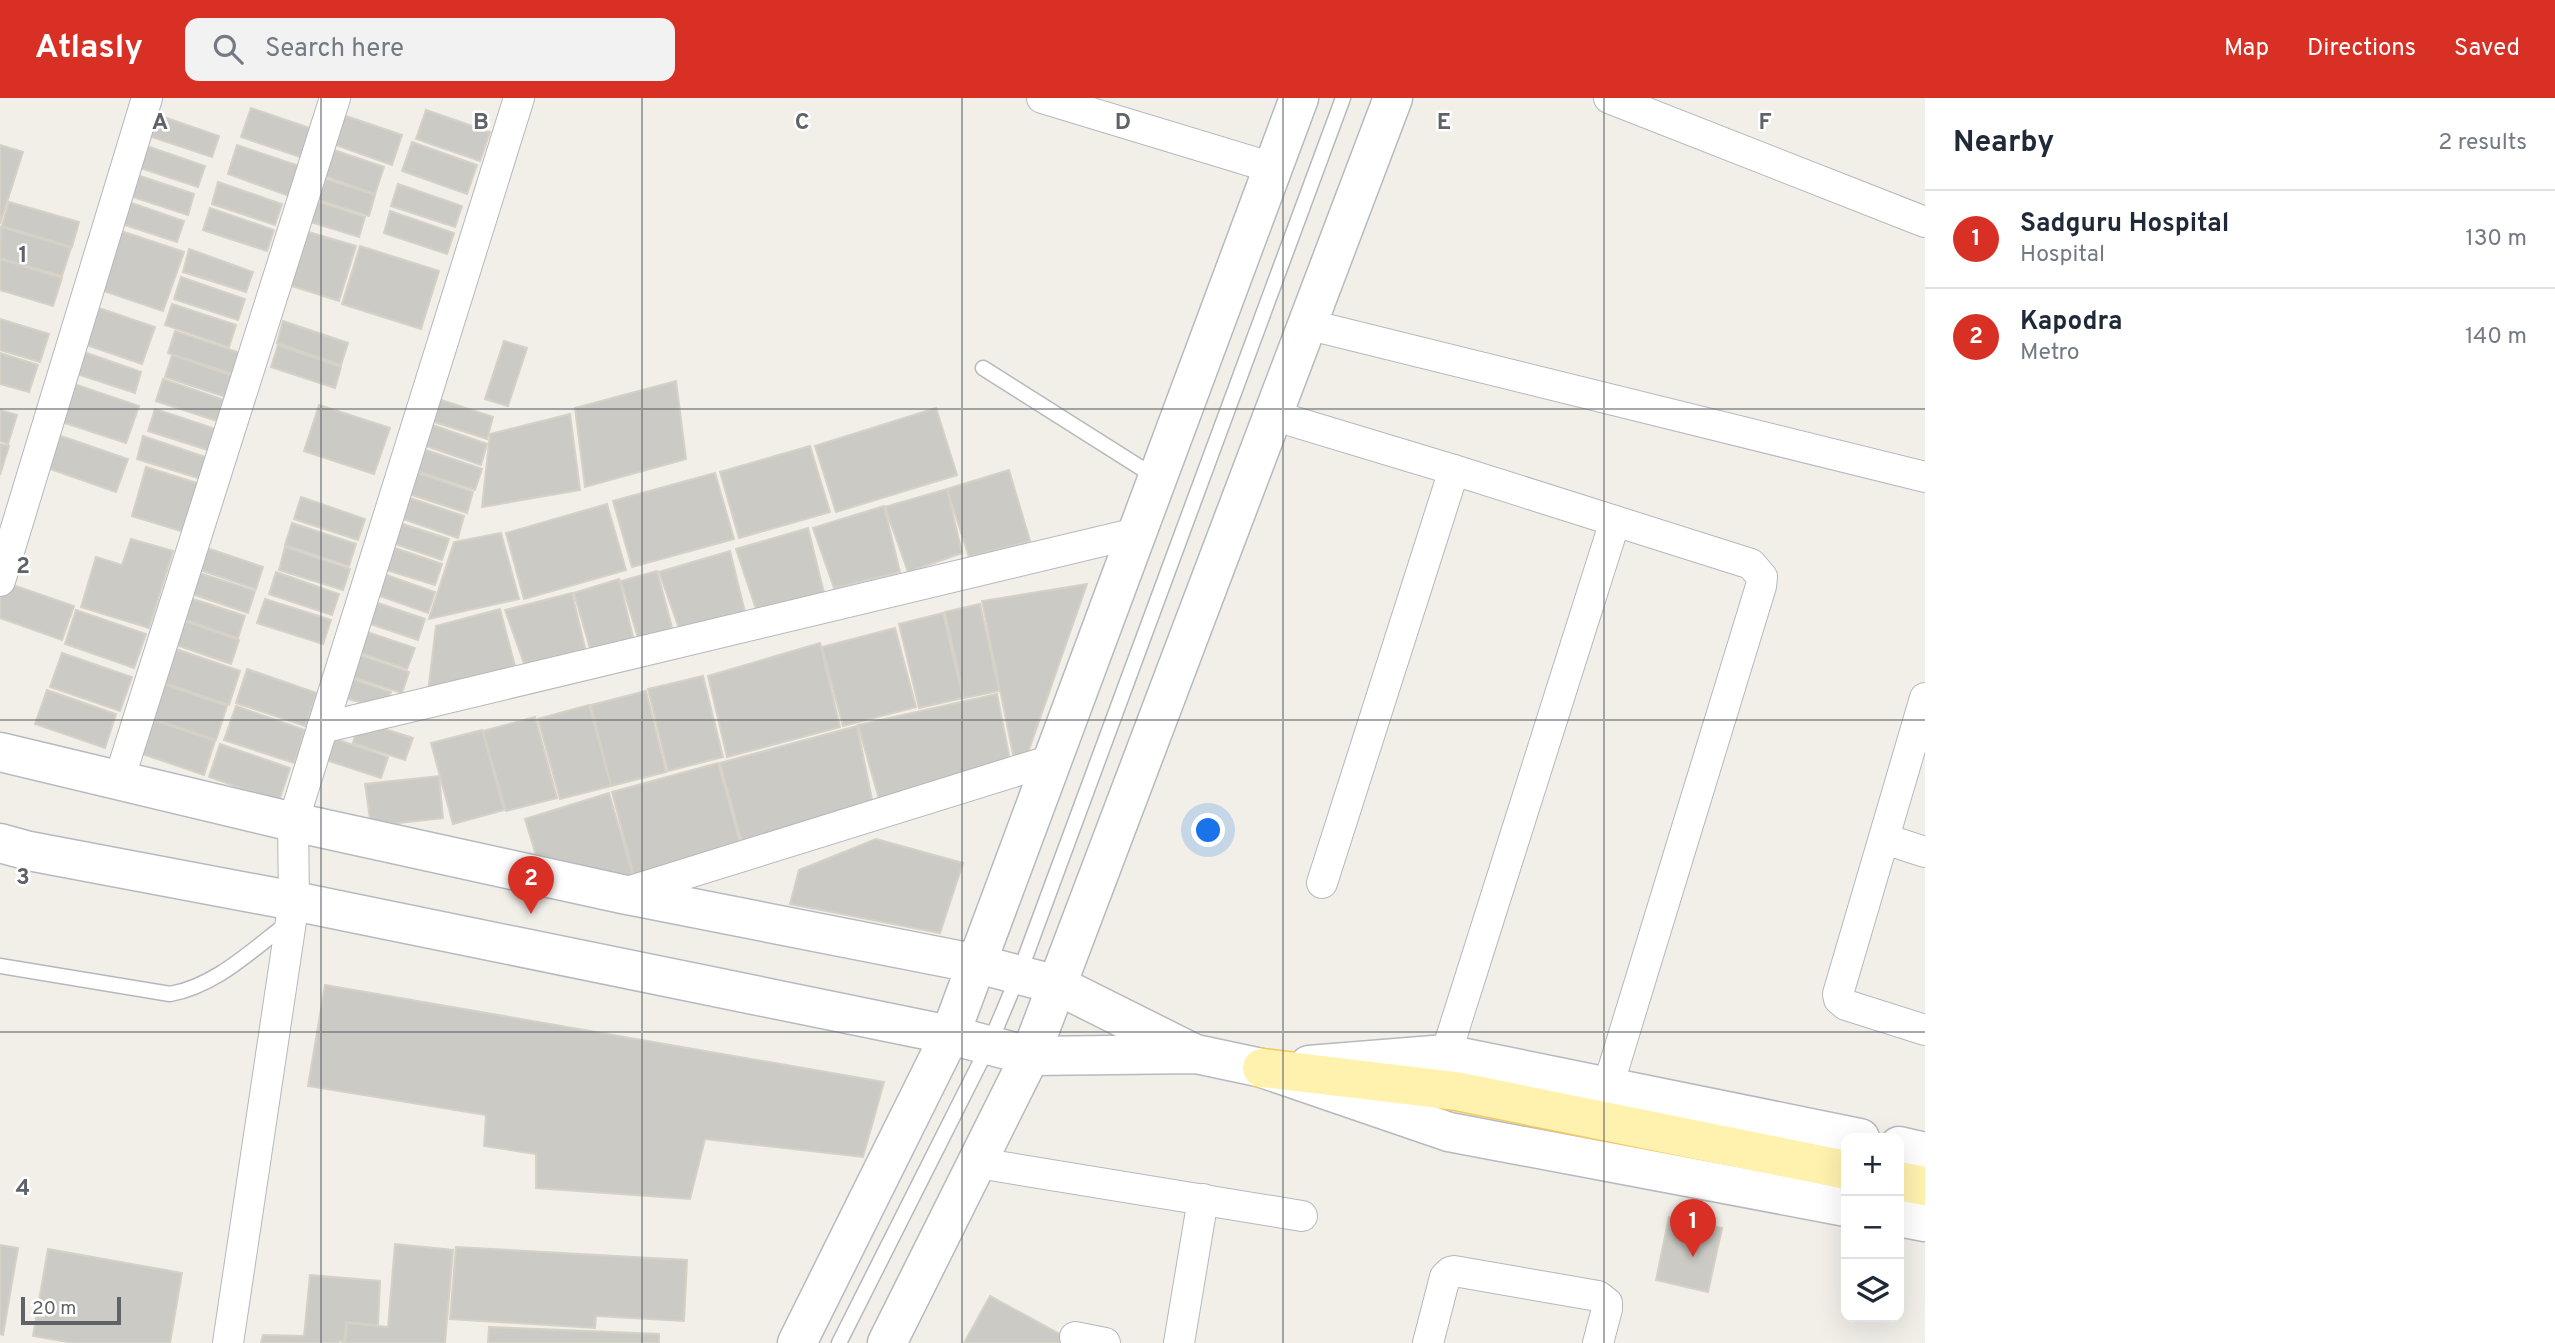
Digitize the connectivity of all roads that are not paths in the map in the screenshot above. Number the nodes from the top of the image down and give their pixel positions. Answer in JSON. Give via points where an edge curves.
{"nodes":[{"id":1,"x":147,"y":98,"type":"edge"},
{"id":2,"x":335,"y":98,"type":"edge"},
{"id":3,"x":519,"y":98,"type":"edge"},
{"id":4,"x":1042,"y":98,"type":"edge"},
{"id":5,"x":1299,"y":98,"type":"edge"},
{"id":6,"x":1343,"y":98,"type":"edge"},
{"id":7,"x":1393,"y":98,"type":"edge"},
{"id":8,"x":1609,"y":98,"type":"edge"},
{"id":9,"x":1273,"y":168,"type":"junction"},
{"id":10,"x":1925,"y":222,"type":"edge"},
{"id":11,"x":1306,"y":324,"type":"junction"},
{"id":12,"x":983,"y":368,"type":"dead end"},
{"id":13,"x":1272,"y":415,"type":"junction"},
{"id":14,"x":1454,"y":470,"type":"junction"},
{"id":15,"x":1925,"y":477,"type":"edge"},
{"id":16,"x":1158,"y":479,"type":"junction"},
{"id":17,"x":1615,"y":521,"type":"junction"},
{"id":18,"x":1136,"y":533,"type":"junction"},
{"id":19,"x":0,"y":581,"type":"edge"},
{"id":20,"x":1925,"y":698,"type":"edge"},
{"id":21,"x":322,"y":728,"type":"junction"},
{"id":22,"x":0,"y":752,"type":"edge"},
{"id":23,"x":1055,"y":759,"type":"junction"},
{"id":24,"x":119,"y":780,"type":"junction"},
{"id":25,"x":293,"y":822,"type":"junction"},
{"id":26,"x":1885,"y":839,"type":"junction"},
{"id":27,"x":0,"y":843,"type":"edge"},
{"id":28,"x":1925,"y":852,"type":"edge"},
{"id":29,"x":1322,"y":883,"type":"dead end"},
{"id":30,"x":622,"y":894,"type":"junction"},
{"id":31,"x":292,"y":911,"type":"junction"},
{"id":32,"x":978,"y":964,"type":"junction"},
{"id":33,"x":0,"y":966,"type":"edge"},
{"id":34,"x":1019,"y":974,"type":"junction"},
{"id":35,"x":1057,"y":985,"type":"junction"},
{"id":36,"x":1925,"y":1030,"type":"edge"},
{"id":37,"x":950,"y":1035,"type":"junction"},
{"id":38,"x":989,"y":1045,"type":"junction"},
{"id":39,"x":1196,"y":1054,"type":"junction"},
{"id":40,"x":1446,"y":1054,"type":"junction"},
{"id":41,"x":1030,"y":1056,"type":"junction"},
{"id":42,"x":1262,"y":1068,"type":"junction"},
{"id":43,"x":1608,"y":1086,"type":"junction"},
{"id":44,"x":1841,"y":1134,"type":"edge"},
{"id":45,"x":1904,"y":1147,"type":"edge"},
{"id":46,"x":1925,"y":1152,"type":"edge"},
{"id":47,"x":978,"y":1163,"type":"junction"},
{"id":48,"x":1841,"y":1169,"type":"edge"},
{"id":49,"x":1904,"y":1182,"type":"edge"},
{"id":50,"x":1925,"y":1186,"type":"edge"},
{"id":51,"x":1203,"y":1199,"type":"junction"},
{"id":52,"x":1841,"y":1206,"type":"edge"},
{"id":53,"x":1303,"y":1216,"type":"dead end"},
{"id":54,"x":1904,"y":1218,"type":"edge"},
{"id":55,"x":1925,"y":1222,"type":"edge"},
{"id":56,"x":1074,"y":1337,"type":"dead end"},
{"id":57,"x":228,"y":1343,"type":"edge"},
{"id":58,"x":797,"y":1343,"type":"edge"},
{"id":59,"x":839,"y":1343,"type":"edge"},
{"id":60,"x":887,"y":1343,"type":"edge"},
{"id":61,"x":1105,"y":1343,"type":"edge"},
{"id":62,"x":1179,"y":1343,"type":"edge"},
{"id":63,"x":1428,"y":1343,"type":"edge"},
{"id":64,"x":1598,"y":1343,"type":"edge"}],
"edges":[{"from":1,"to":19,"type":"street"},
{"from":2,"to":24,"type":"street"},
{"from":3,"to":21,"type":"street"},
{"from":4,"to":9,"type":"street"},
{"from":5,"to":9,"type":"main road"},
{"from":6,"to":34,"type":"lane"},
{"from":7,"to":11,"type":"main road"},
{"from":8,"to":10,"type":"street"},
{"from":9,"to":16,"type":"main road"},
{"from":11,"to":13,"type":"main road"},
{"from":11,"to":15,"type":"street"},
{"from":12,"to":16,"type":"lane"},
{"from":13,"to":14,"type":"street"},
{"from":13,"to":35,"type":"main road"},
{"from":14,"to":17,"type":"street"},
{"from":14,"to":29,"type":"street"},
{"from":16,"to":18,"type":"main road"},
{"from":17,"to":40,"type":"street"},
{"from":17,"to":43,"type":"street","via":[[1751,564],[1762,577]]},
{"from":18,"to":21,"type":"street"},
{"from":18,"to":23,"type":"main road"},
{"from":20,"to":26,"type":"street"},
{"from":21,"to":25,"type":"street"},
{"from":22,"to":24,"type":"main road"},
{"from":23,"to":30,"type":"street"},
{"from":23,"to":32,"type":"main road"},
{"from":24,"to":25,"type":"main road"},
{"from":25,"to":30,"type":"main road"},
{"from":25,"to":31,"type":"street"},
{"from":26,"to":28,"type":"street"},
{"from":26,"to":36,"type":"street","via":[[1839,999]]},
{"from":27,"to":31,"type":"main road"},
{"from":30,"to":32,"type":"main road"},
{"from":31,"to":33,"type":"lane","via":[[206,984],[190,991],[170,994]]},
{"from":31,"to":37,"type":"main road"},
{"from":31,"to":57,"type":"street"},
{"from":32,"to":34,"type":"main road"},
{"from":32,"to":37,"type":"main road"},
{"from":34,"to":35,"type":"main road"},
{"from":34,"to":38,"type":"lane"},
{"from":35,"to":39,"type":"main road"},
{"from":35,"to":41,"type":"main road"},
{"from":37,"to":38,"type":"main road"},
{"from":37,"to":58,"type":"main road"},
{"from":38,"to":41,"type":"main road"},
{"from":38,"to":59,"type":"lane"},
{"from":39,"to":41,"type":"main road"},
{"from":39,"to":42,"type":"main road"},
{"from":40,"to":42,"type":"main road"},
{"from":40,"to":43,"type":"main road"},
{"from":41,"to":47,"type":"main road"},
{"from":42,"to":48,"type":"main road","via":[[1456,1091]]},
{"from":42,"to":52,"type":"main road","via":[[1449,1132]]},
{"from":43,"to":44,"type":"main road"},
{"from":45,"to":46,"type":"main road"},
{"from":47,"to":51,"type":"street"},
{"from":47,"to":60,"type":"main road"},
{"from":49,"to":50,"type":"main road"},
{"from":51,"to":53,"type":"street"},
{"from":51,"to":62,"type":"street"},
{"from":54,"to":55,"type":"main road"},
{"from":56,"to":61,"type":"street"},
{"from":63,"to":64,"type":"street","via":[[1445,1277],[1454,1271],[1598,1296],[1607,1309]]}]}
